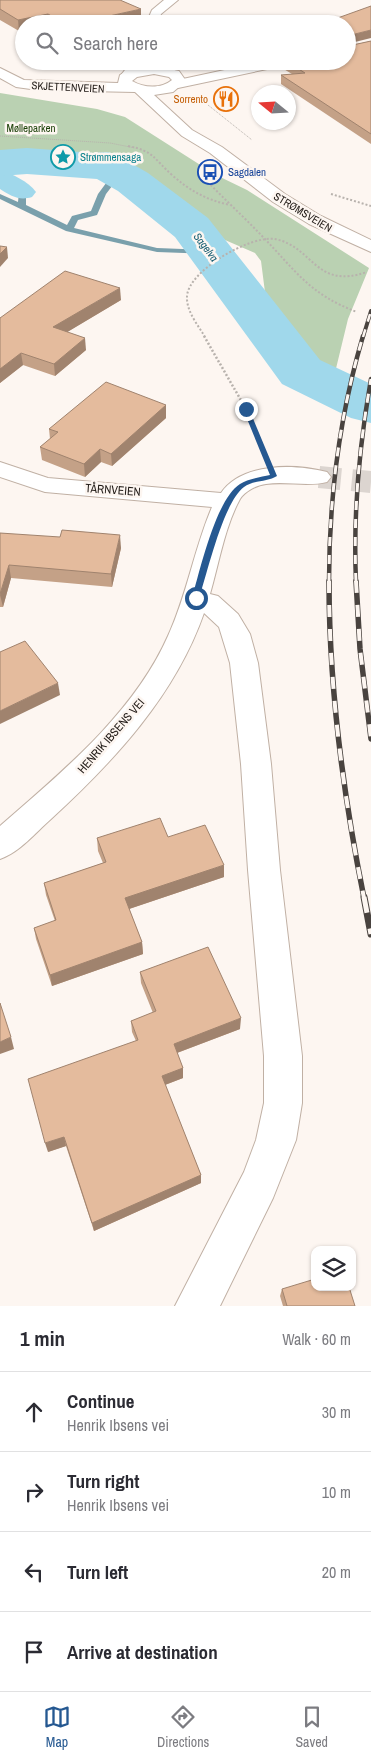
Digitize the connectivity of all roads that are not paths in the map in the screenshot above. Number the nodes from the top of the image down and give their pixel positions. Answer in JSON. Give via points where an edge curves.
{"nodes":[{"id":1,"x":172,"y":0,"type":"edge"},
{"id":2,"x":155,"y":15,"type":"edge"},
{"id":3,"x":132,"y":70,"type":"edge"},
{"id":4,"x":238,"y":70,"type":"edge"},
{"id":5,"x":2,"y":73,"type":"edge"},
{"id":6,"x":128,"y":75,"type":"junction"},
{"id":7,"x":173,"y":83,"type":"edge"},
{"id":8,"x":137,"y":89,"type":"junction"},
{"id":9,"x":216,"y":150,"type":"junction"},
{"id":10,"x":371,"y":247,"type":"edge"},
{"id":11,"x":0,"y":469,"type":"edge"},
{"id":12,"x":319,"y":477,"type":"tunnel mouth"},
{"id":13,"x":228,"y":501,"type":"junction"},
{"id":14,"x":196,"y":598,"type":"junction"},
{"id":15,"x":0,"y":845,"type":"edge"},
{"id":16,"x":197,"y":1306,"type":"edge"}],
"edges":[{"from":1,"to":2,"type":"main road"},
{"from":3,"to":6,"type":"main road"},
{"from":4,"to":7,"type":"main road"},
{"from":5,"to":6,"type":"main road","name":"SKJETTENVEIEN","via":[[66,80]]},
{"from":5,"to":8,"type":"main road","name":"SKJETTENVEIEN","via":[[21,84]]},
{"from":6,"to":7,"type":"main road","name":"SKJETTENVEIEN","via":[[146,70]]},
{"from":6,"to":8,"type":"main road","name":"STRØMSVEIEN","via":[[125,82]]},
{"from":7,"to":8,"type":"main road","name":"SKJETTENVEIEN","via":[[153,90]]},
{"from":7,"to":9,"type":"main road","name":"STRØMSVEIEN"},
{"from":8,"to":9,"type":"main road","name":"STRØMSVEIEN","via":[[187,132]]},
{"from":9,"to":10,"type":"main road","name":"STRØMSVEIEN","via":[[257,183],[300,211]]},
{"from":11,"to":13,"type":"main road","name":"TÅRNVEIEN","via":[[45,485]]},
{"from":12,"to":13,"type":"main road","name":"HENRIK IBSENS VEI","via":[[274,476],[243,484]]},
{"from":13,"to":14,"type":"main road","name":"HENRIK IBSENS VEI"},
{"from":14,"to":15,"type":"main road","name":"HENRIK IBSENS VEI","via":[[176,648],[139,708],[77,775]]},
{"from":14,"to":16,"type":"main road","via":[[214,607],[229,621],[244,663],[283,1056],[283,1103],[276,1140],[259,1184]]}]}
